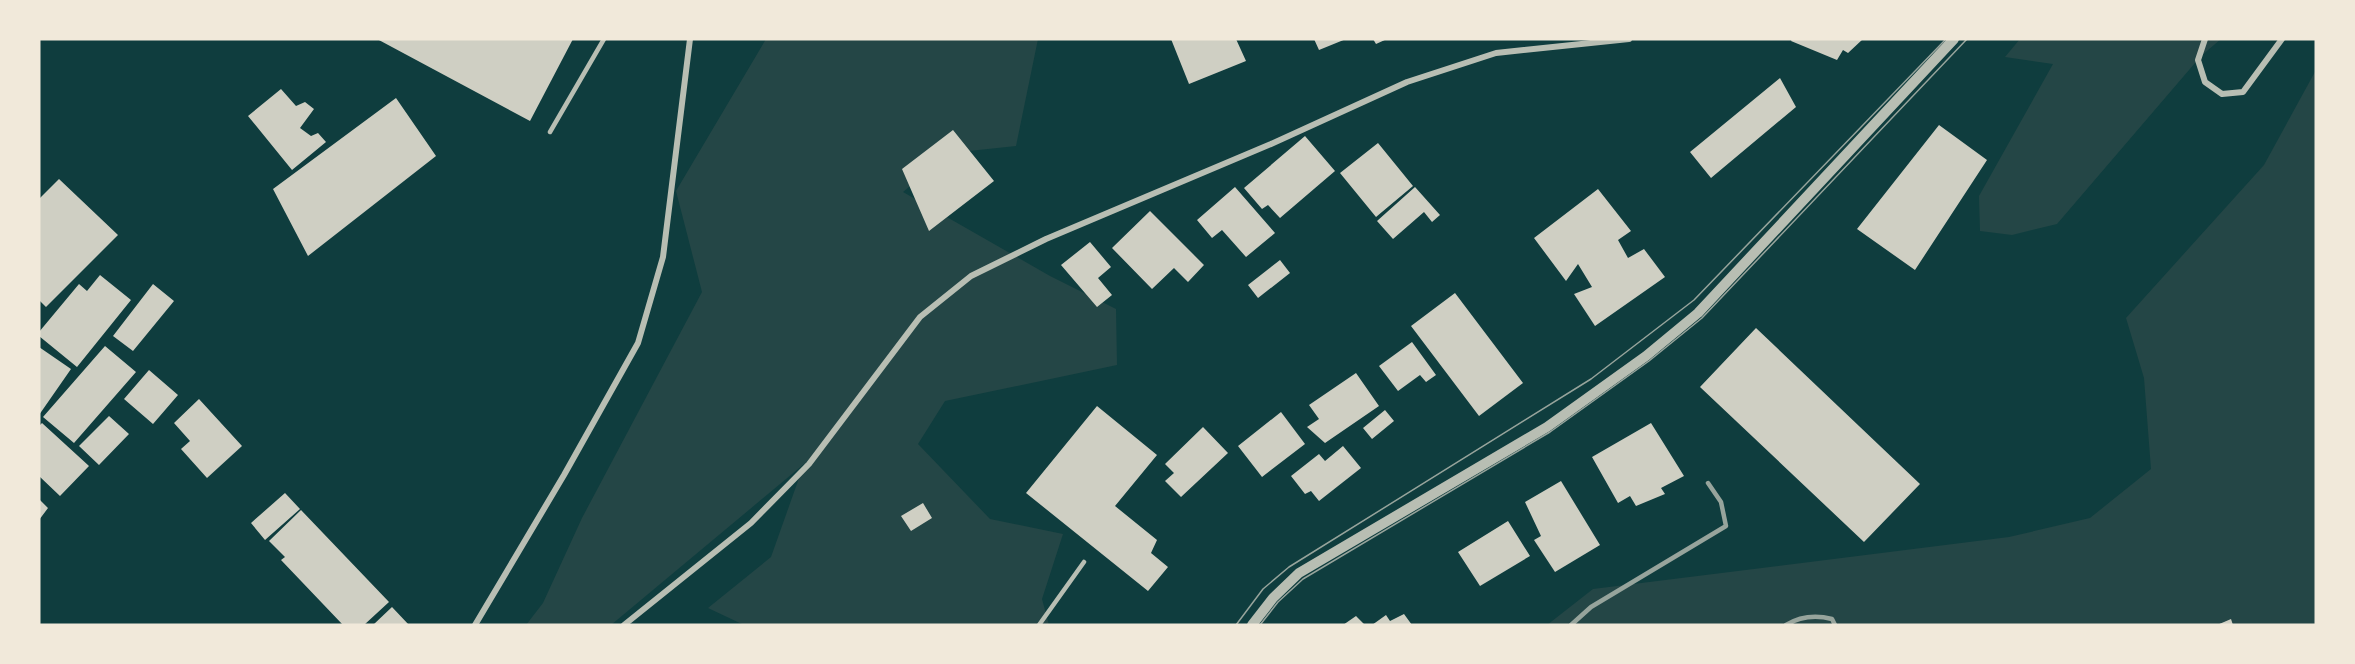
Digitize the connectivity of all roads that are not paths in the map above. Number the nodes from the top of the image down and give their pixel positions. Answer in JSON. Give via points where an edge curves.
{"nodes":[{"id":1,"x":604,"y":39,"type":"edge"},
{"id":2,"x":690,"y":39,"type":"edge"},
{"id":3,"x":1629,"y":39,"type":"edge"},
{"id":4,"x":1954,"y":39,"type":"edge"},
{"id":5,"x":2205,"y":39,"type":"edge"},
{"id":6,"x":2282,"y":39,"type":"edge"},
{"id":7,"x":550,"y":132,"type":"dead end"},
{"id":8,"x":1084,"y":562,"type":"dead end"},
{"id":9,"x":475,"y":625,"type":"edge"},
{"id":10,"x":624,"y":625,"type":"edge"},
{"id":11,"x":1039,"y":625,"type":"edge"},
{"id":12,"x":1252,"y":625,"type":"edge"}],
"edges":[{"from":1,"to":7,"type":"lane"},
{"from":2,"to":9,"type":"street","via":[[663,257],[638,344]]},
{"from":3,"to":10,"type":"street","via":[[1496,53],[1407,82],[1046,238],[971,276],[920,317],[809,464],[751,523]]},
{"from":4,"to":12,"type":"street","via":[[1698,314],[1546,427],[1299,573]]},
{"from":5,"to":6,"type":"street","via":[[2199,60],[2205,82],[2222,94],[2243,92]]},
{"from":8,"to":11,"type":"lane"}]}
